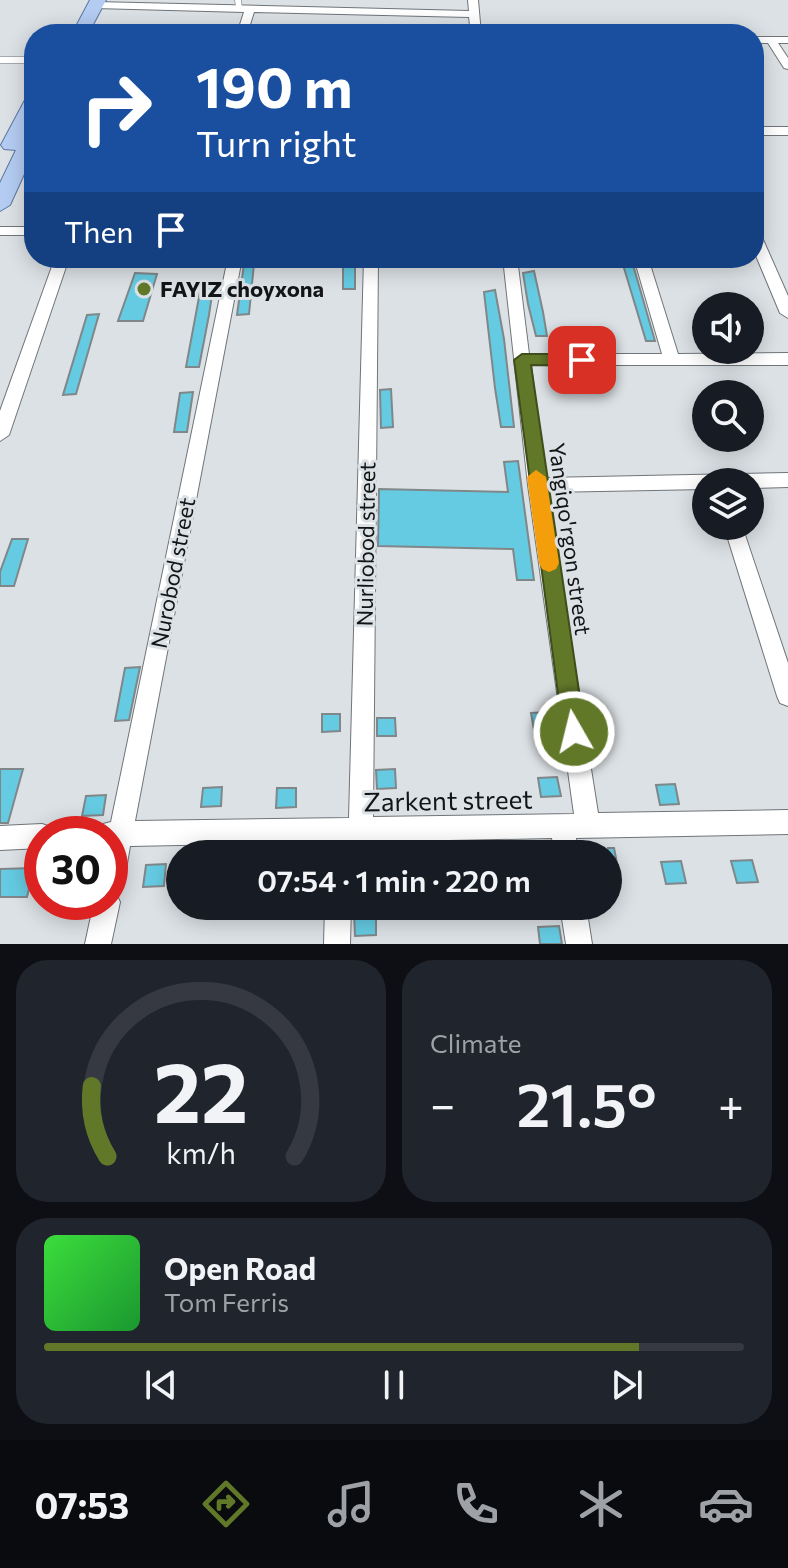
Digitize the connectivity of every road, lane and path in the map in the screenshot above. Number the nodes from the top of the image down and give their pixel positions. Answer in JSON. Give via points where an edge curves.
{"nodes":[{"id":1,"x":407,"y":0,"type":"edge"},
{"id":2,"x":473,"y":0,"type":"edge"},
{"id":3,"x":92,"y":2,"type":"edge"},
{"id":4,"x":242,"y":5,"type":"edge"},
{"id":5,"x":407,"y":12,"type":"junction"},
{"id":6,"x":473,"y":14,"type":"junction"},
{"id":7,"x":75,"y":24,"type":"edge"},
{"id":8,"x":84,"y":24,"type":"edge"},
{"id":9,"x":474,"y":24,"type":"edge"},
{"id":10,"x":764,"y":40,"type":"edge"},
{"id":11,"x":771,"y":40,"type":"junction"},
{"id":12,"x":788,"y":40,"type":"edge"},
{"id":13,"x":0,"y":60,"type":"edge"},
{"id":14,"x":24,"y":60,"type":"edge"},
{"id":15,"x":788,"y":66,"type":"edge"},
{"id":16,"x":24,"y":120,"type":"edge"},
{"id":17,"x":764,"y":131,"type":"edge"},
{"id":18,"x":788,"y":131,"type":"edge"},
{"id":19,"x":24,"y":153,"type":"edge"},
{"id":20,"x":0,"y":169,"type":"edge"},
{"id":21,"x":0,"y":205,"type":"edge"},
{"id":22,"x":0,"y":231,"type":"edge"},
{"id":23,"x":24,"y":231,"type":"edge"},
{"id":24,"x":764,"y":258,"type":"edge"},
{"id":25,"x":58,"y":268,"type":"edge"},
{"id":26,"x":233,"y":268,"type":"edge"},
{"id":27,"x":371,"y":268,"type":"edge"},
{"id":28,"x":511,"y":268,"type":"edge"},
{"id":29,"x":644,"y":268,"type":"edge"},
{"id":30,"x":788,"y":313,"type":"edge"},
{"id":31,"x":788,"y":359,"type":"edge"},
{"id":32,"x":522,"y":360,"type":"junction"},
{"id":33,"x":672,"y":360,"type":"junction"},
{"id":34,"x":0,"y":435,"type":"edge"},
{"id":35,"x":764,"y":480,"type":"edge"},
{"id":36,"x":788,"y":480,"type":"edge"},
{"id":37,"x":692,"y":482,"type":"edge"},
{"id":38,"x":537,"y":485,"type":"junction"},
{"id":39,"x":738,"y":540,"type":"edge"},
{"id":40,"x":788,"y":696,"type":"edge"},
{"id":41,"x":119,"y":816,"type":"edge"},
{"id":42,"x":588,"y":825,"type":"junction"},
{"id":43,"x":562,"y":827,"type":"junction"},
{"id":44,"x":787,"y":827,"type":"edge"},
{"id":45,"x":128,"y":834,"type":"edge"},
{"id":46,"x":24,"y":837,"type":"edge"},
{"id":47,"x":0,"y":838,"type":"edge"},
{"id":48,"x":347,"y":839,"type":"edge"},
{"id":49,"x":564,"y":840,"type":"edge"},
{"id":50,"x":103,"y":920,"type":"edge"},
{"id":51,"x":338,"y":920,"type":"edge"},
{"id":52,"x":575,"y":920,"type":"edge"},
{"id":53,"x":98,"y":944,"type":"edge"},
{"id":54,"x":337,"y":944,"type":"edge"},
{"id":55,"x":579,"y":944,"type":"edge"}],
"edges":[{"from":1,"to":5,"type":"street"},
{"from":2,"to":6,"type":"street"},
{"from":3,"to":4,"type":"street"},
{"from":3,"to":7,"type":"main road"},
{"from":3,"to":8,"type":"main road"},
{"from":4,"to":5,"type":"street"},
{"from":5,"to":6,"type":"street"},
{"from":6,"to":9,"type":"street"},
{"from":10,"to":11,"type":"street"},
{"from":11,"to":12,"type":"street"},
{"from":11,"to":15,"type":"street"},
{"from":13,"to":14,"type":"lane"},
{"from":16,"to":20,"type":"main road"},
{"from":17,"to":18,"type":"street"},
{"from":19,"to":21,"type":"main road"},
{"from":22,"to":23,"type":"street"},
{"from":24,"to":30,"type":"street"},
{"from":25,"to":34,"type":"street"},
{"from":26,"to":41,"type":"street","name":"Nurobod street"},
{"from":27,"to":48,"type":"street","name":"Nurliobod street"},
{"from":28,"to":32,"type":"street","name":"Yangiqo'rgon street"},
{"from":29,"to":33,"type":"street"},
{"from":31,"to":33,"type":"street"},
{"from":32,"to":33,"type":"street"},
{"from":32,"to":38,"type":"street","name":"Yangiqo'rgon street"},
{"from":35,"to":36,"type":"street"},
{"from":37,"to":38,"type":"street"},
{"from":38,"to":42,"type":"street","name":"Yangiqo'rgon street"},
{"from":39,"to":40,"type":"street"},
{"from":42,"to":43,"type":"street","name":"Zarkent street"},
{"from":42,"to":44,"type":"street","name":"Zarkent street"},
{"from":43,"to":48,"type":"street","name":"Zarkent street"},
{"from":43,"to":49,"type":"street"},
{"from":45,"to":48,"type":"street","name":"Zarkent street"},
{"from":46,"to":47,"type":"street"},
{"from":50,"to":53,"type":"street"},
{"from":51,"to":54,"type":"street"},
{"from":52,"to":55,"type":"street"}]}
